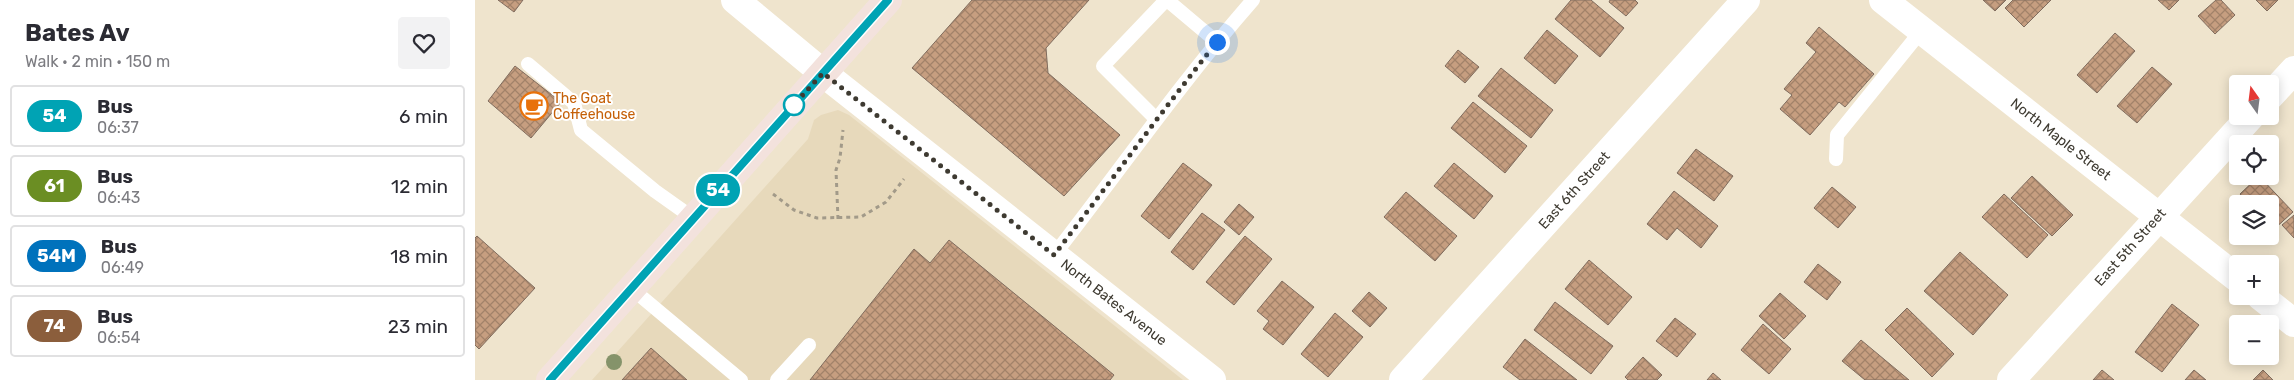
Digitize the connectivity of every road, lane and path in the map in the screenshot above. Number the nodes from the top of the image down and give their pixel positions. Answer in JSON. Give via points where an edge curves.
{"nodes":[{"id":1,"x":735,"y":0,"type":"edge"},
{"id":2,"x":888,"y":0,"type":"edge"},
{"id":3,"x":1166,"y":0,"type":"edge"},
{"id":4,"x":1253,"y":0,"type":"edge"},
{"id":5,"x":1746,"y":0,"type":"edge"},
{"id":6,"x":1883,"y":0,"type":"edge"},
{"id":7,"x":1922,"y":30,"type":"junction"},
{"id":8,"x":1217,"y":42,"type":"junction"},
{"id":9,"x":528,"y":64,"type":"dead end"},
{"id":10,"x":2294,"y":70,"type":"edge"},
{"id":11,"x":823,"y":73,"type":"junction"},
{"id":12,"x":2279,"y":86,"type":"edge"},
{"id":13,"x":1156,"y":119,"type":"junction"},
{"id":14,"x":2243,"y":125,"type":"edge"},
{"id":15,"x":843,"y":130,"type":"dead end"},
{"id":16,"x":1836,"y":159,"type":"dead end"},
{"id":17,"x":904,"y":179,"type":"dead end"},
{"id":18,"x":773,"y":194,"type":"dead end"},
{"id":19,"x":2159,"y":216,"type":"junction"},
{"id":20,"x":693,"y":218,"type":"junction"},
{"id":21,"x":838,"y":219,"type":"junction"},
{"id":22,"x":1054,"y":255,"type":"junction"},
{"id":23,"x":2229,"y":272,"type":"edge"},
{"id":24,"x":631,"y":288,"type":"junction"},
{"id":25,"x":2271,"y":305,"type":"edge"},
{"id":26,"x":2294,"y":323,"type":"edge"},
{"id":27,"x":809,"y":345,"type":"dead end"},
{"id":28,"x":550,"y":380,"type":"edge"},
{"id":29,"x":741,"y":380,"type":"edge"},
{"id":30,"x":777,"y":380,"type":"edge"},
{"id":31,"x":1212,"y":380,"type":"edge"},
{"id":32,"x":1403,"y":380,"type":"edge"},
{"id":33,"x":2011,"y":380,"type":"edge"}],
"edges":[{"from":1,"to":11,"type":"street","name":"North Bates Avenue"},
{"from":2,"to":11,"type":"main road"},
{"from":3,"to":8,"type":"lane"},
{"from":3,"to":13,"type":"lane","via":[[1103,66]]},
{"from":4,"to":8,"type":"lane"},
{"from":5,"to":32,"type":"street","name":"East 6th Street"},
{"from":6,"to":7,"type":"street","name":"North Maple Street"},
{"from":7,"to":16,"type":"lane","via":[[1837,135]]},
{"from":7,"to":19,"type":"street","name":"North Maple Street"},
{"from":8,"to":13,"type":"lane"},
{"from":9,"to":20,"type":"lane","via":[[574,103],[581,130]]},
{"from":10,"to":12,"type":"street"},
{"from":11,"to":20,"type":"main road"},
{"from":11,"to":22,"type":"street","name":"North Bates Avenue"},
{"from":13,"to":22,"type":"lane"},
{"from":14,"to":19,"type":"street","name":"East 5th Street"},
{"from":15,"to":21,"type":"path","via":[[836,170]]},
{"from":17,"to":21,"type":"path","via":[[878,207],[861,217]]},
{"from":18,"to":21,"type":"path","via":[[794,210],[817,218]]},
{"from":19,"to":23,"type":"street","name":"North Maple Street"},
{"from":19,"to":33,"type":"street","name":"East 5th Street"},
{"from":20,"to":24,"type":"main road"},
{"from":22,"to":31,"type":"street","name":"North Bates Avenue"},
{"from":24,"to":28,"type":"main road"},
{"from":24,"to":29,"type":"lane"},
{"from":25,"to":26,"type":"street"},
{"from":27,"to":30,"type":"lane"}]}
